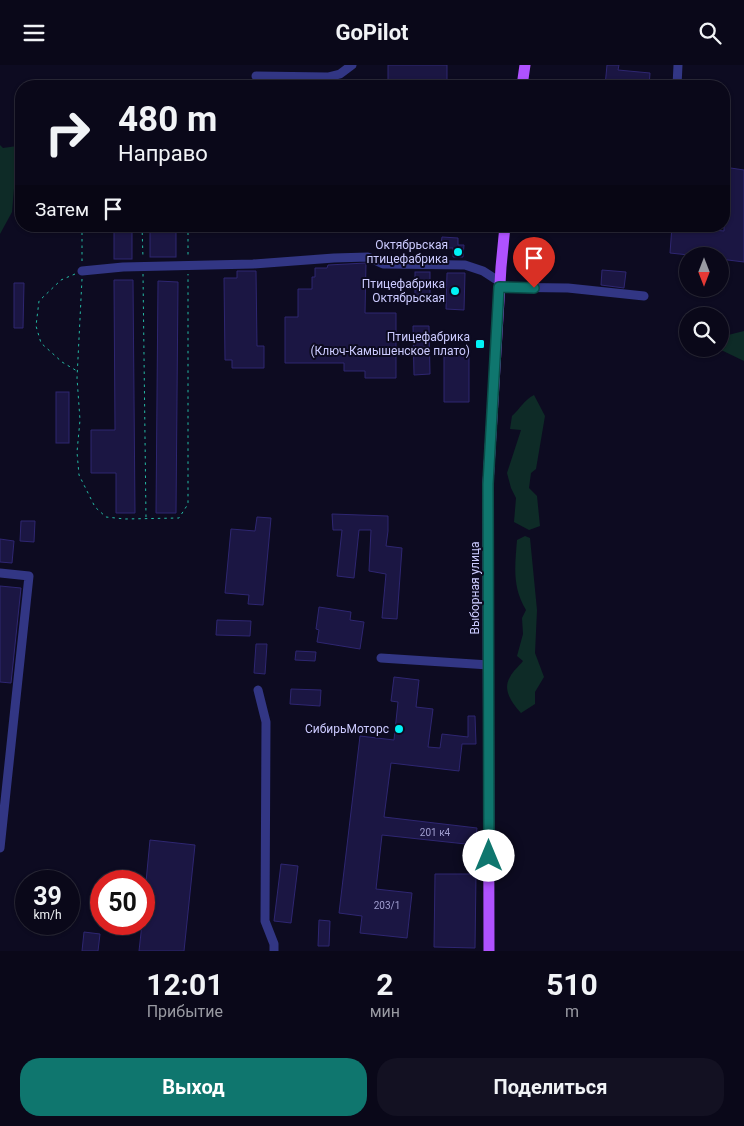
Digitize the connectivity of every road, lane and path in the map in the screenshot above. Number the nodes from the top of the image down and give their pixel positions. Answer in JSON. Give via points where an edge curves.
{"nodes":[{"id":1,"x":352,"y":65,"type":"edge"},
{"id":2,"x":525,"y":65,"type":"edge"},
{"id":3,"x":678,"y":65,"type":"edge"},
{"id":4,"x":256,"y":76,"type":"dead end"},
{"id":5,"x":523,"y":80,"type":"edge"},
{"id":6,"x":677,"y":80,"type":"edge"},
{"id":7,"x":82,"y":232,"type":"edge"},
{"id":8,"x":142,"y":232,"type":"edge"},
{"id":9,"x":188,"y":232,"type":"edge"},
{"id":10,"x":504,"y":232,"type":"edge"},
{"id":11,"x":188,"y":266,"type":"junction"},
{"id":12,"x":143,"y":267,"type":"junction"},
{"id":13,"x":82,"y":271,"type":"junction"},
{"id":14,"x":500,"y":285,"type":"junction"},
{"id":15,"x":644,"y":296,"type":"dead end"},
{"id":16,"x":78,"y":371,"type":"junction"},
{"id":17,"x":146,"y":518,"type":"junction"},
{"id":18,"x":0,"y":573,"type":"edge"},
{"id":19,"x":381,"y":658,"type":"dead end"},
{"id":20,"x":489,"y":665,"type":"junction"},
{"id":21,"x":258,"y":690,"type":"dead end"},
{"id":22,"x":0,"y":848,"type":"edge"},
{"id":23,"x":274,"y":951,"type":"edge"},
{"id":24,"x":489,"y":951,"type":"edge"}],
"edges":[{"from":1,"to":4,"type":"lane","via":[[340,74],[328,77]]},
{"from":2,"to":5,"type":"main road"},
{"from":3,"to":6,"type":"lane"},
{"from":7,"to":13,"type":"path"},
{"from":8,"to":12,"type":"path"},
{"from":9,"to":11,"type":"path"},
{"from":10,"to":14,"type":"main road","name":"Выборная улица"},
{"from":11,"to":12,"type":"lane"},
{"from":11,"to":14,"type":"lane","via":[[368,257],[383,264],[465,265],[483,271]]},
{"from":11,"to":17,"type":"path","via":[[188,504],[179,517]]},
{"from":12,"to":13,"type":"lane"},
{"from":12,"to":17,"type":"path"},
{"from":13,"to":16,"type":"path"},
{"from":13,"to":16,"type":"path","via":[[61,280],[40,301],[36,326],[41,343]]},
{"from":14,"to":15,"type":"lane"},
{"from":14,"to":20,"type":"main road","name":"Выборная улица","via":[[488,484]]},
{"from":16,"to":17,"type":"path","via":[[79,475],[95,507],[106,517]]},
{"from":18,"to":22,"type":"lane","via":[[29,576]]},
{"from":19,"to":20,"type":"lane"},
{"from":20,"to":24,"type":"main road","name":"Выборная улица"},
{"from":21,"to":23,"type":"lane","via":[[266,722],[265,921]]}]}
